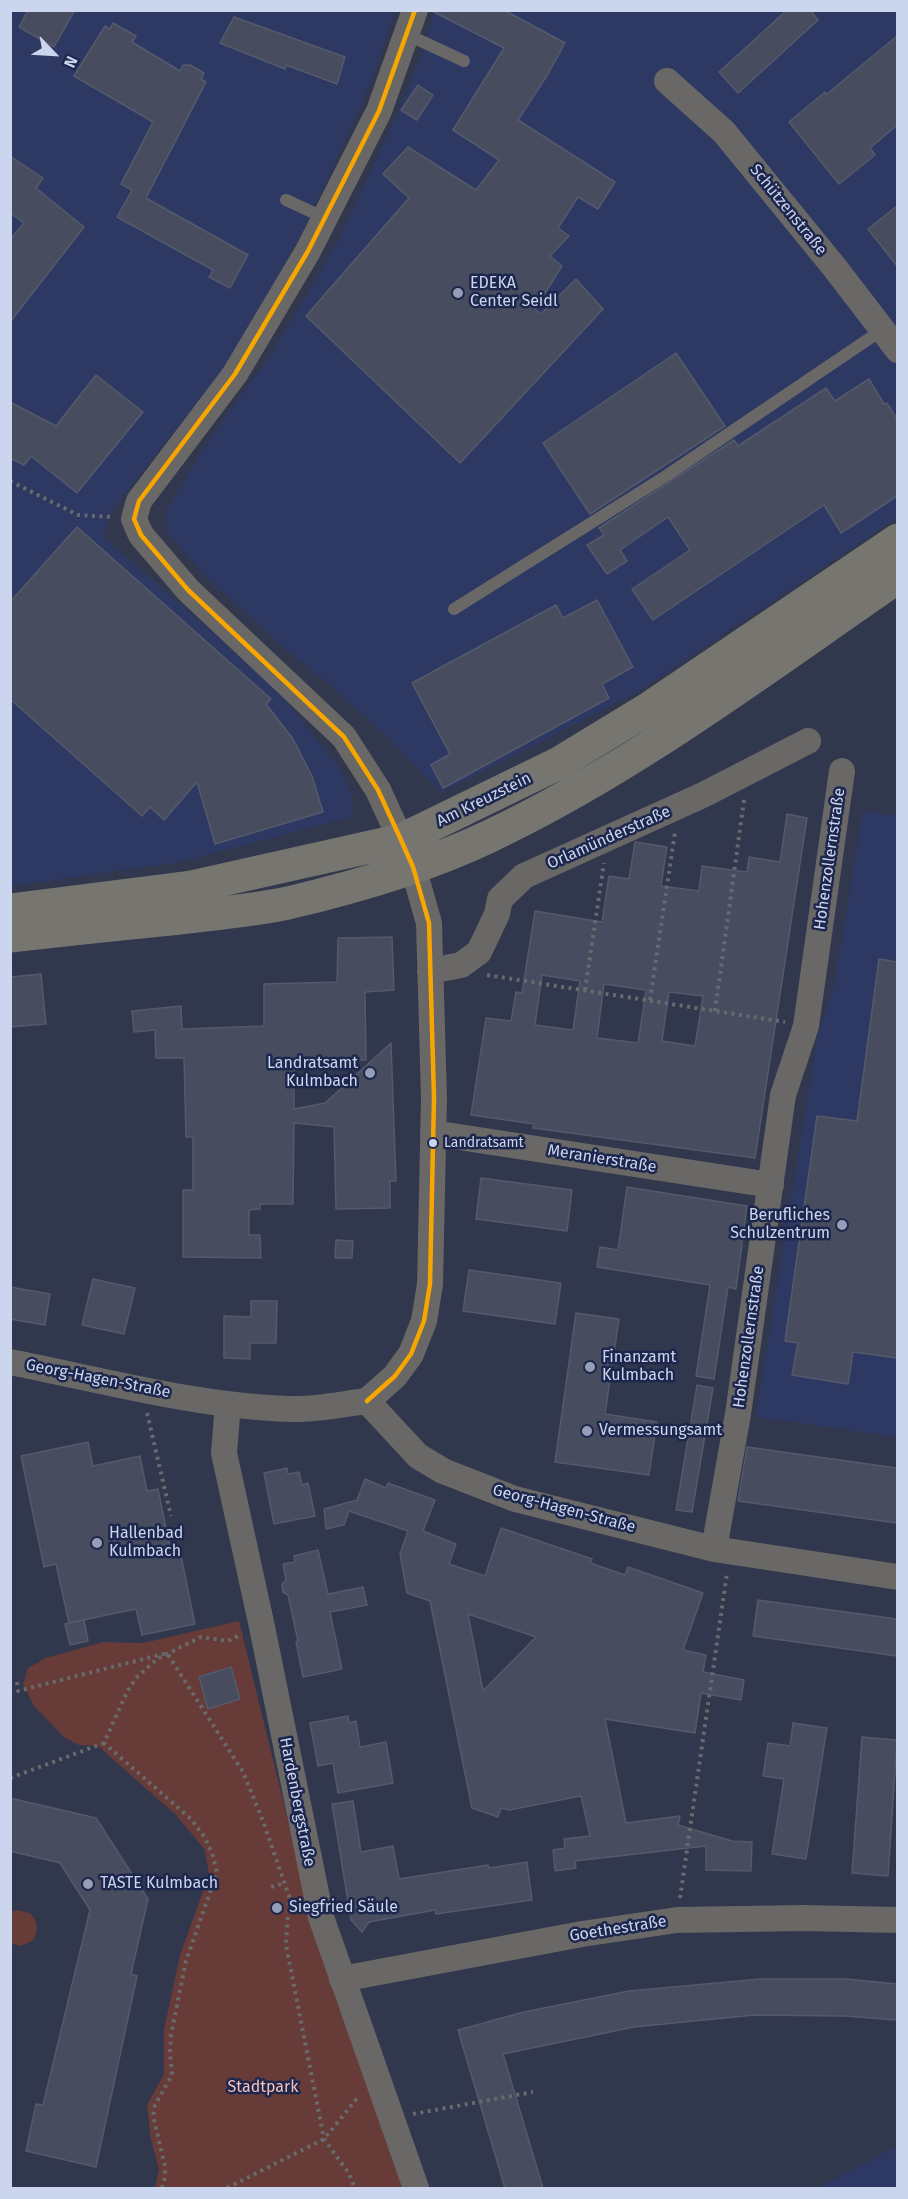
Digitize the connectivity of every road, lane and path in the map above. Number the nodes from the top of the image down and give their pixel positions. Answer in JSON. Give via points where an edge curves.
{"nodes":[{"id":1,"x":410,"y":22,"type":"edge"},
{"id":2,"x":464,"y":61,"type":"dead end"},
{"id":3,"x":667,"y":81,"type":"dead end"},
{"id":4,"x":286,"y":200,"type":"dead end"},
{"id":5,"x":325,"y":218,"type":"junction"},
{"id":6,"x":882,"y":330,"type":"junction"},
{"id":7,"x":897,"y":350,"type":"edge"},
{"id":8,"x":10,"y":481,"type":"edge"},
{"id":9,"x":134,"y":519,"type":"junction"},
{"id":10,"x":897,"y":540,"type":"edge"},
{"id":11,"x":897,"y":577,"type":"edge"},
{"id":12,"x":454,"y":609,"type":"dead end"},
{"id":13,"x":808,"y":741,"type":"dead end"},
{"id":14,"x":842,"y":771,"type":"dead end"},
{"id":15,"x":747,"y":772,"type":"junction"},
{"id":16,"x":679,"y":807,"type":"junction"},
{"id":17,"x":608,"y":839,"type":"junction"},
{"id":18,"x":407,"y":853,"type":"junction"},
{"id":19,"x":10,"y":910,"type":"edge"},
{"id":20,"x":10,"y":936,"type":"edge"},
{"id":21,"x":438,"y":970,"type":"junction"},
{"id":22,"x":585,"y":990,"type":"junction"},
{"id":23,"x":650,"y":1000,"type":"junction"},
{"id":24,"x":715,"y":1011,"type":"junction"},
{"id":25,"x":806,"y":1026,"type":"junction"},
{"id":26,"x":433,"y":1133,"type":"junction"},
{"id":27,"x":771,"y":1185,"type":"junction"},
{"id":28,"x":10,"y":1362,"type":"edge"},
{"id":29,"x":141,"y":1389,"type":"junction"},
{"id":30,"x":367,"y":1401,"type":"junction"},
{"id":31,"x":228,"y":1404,"type":"junction"},
{"id":32,"x":171,"y":1516,"type":"dead end"},
{"id":33,"x":722,"y":1550,"type":"junction"},
{"id":34,"x":897,"y":1577,"type":"edge"},
{"id":35,"x":262,"y":1627,"type":"junction"},
{"id":36,"x":167,"y":1653,"type":"junction"},
{"id":37,"x":17,"y":1682,"type":"dead end"},
{"id":38,"x":104,"y":1743,"type":"junction"},
{"id":39,"x":10,"y":1778,"type":"edge"},
{"id":40,"x":677,"y":1920,"type":"junction"},
{"id":41,"x":897,"y":1920,"type":"edge"},
{"id":42,"x":342,"y":1979,"type":"junction"},
{"id":43,"x":376,"y":2076,"type":"junction"},
{"id":44,"x":533,"y":2091,"type":"dead end"},
{"id":45,"x":391,"y":2119,"type":"junction"},
{"id":46,"x":324,"y":2139,"type":"junction"},
{"id":47,"x":162,"y":2188,"type":"edge"},
{"id":48,"x":227,"y":2188,"type":"edge"},
{"id":49,"x":355,"y":2188,"type":"edge"},
{"id":50,"x":416,"y":2188,"type":"edge"}],
"edges":[{"from":1,"to":2,"type":"lane"},
{"from":1,"to":5,"type":"street","via":[[379,111]]},
{"from":3,"to":6,"type":"street","name":"Schützenstraße","via":[[724,132]]},
{"from":4,"to":5,"type":"lane"},
{"from":5,"to":9,"type":"street","via":[[235,374],[139,501]]},
{"from":6,"to":7,"type":"street","name":"Schützenstraße"},
{"from":6,"to":12,"type":"lane","via":[[666,476]]},
{"from":8,"to":9,"type":"path","via":[[78,515]]},
{"from":9,"to":18,"type":"street","via":[[141,535],[188,590],[344,737],[378,790]]},
{"from":10,"to":18,"type":"main road","name":"Am Kreuzstein","via":[[633,719]]},
{"from":11,"to":18,"type":"main road","name":"Am Kreuzstein","via":[[664,736],[574,792],[487,838]]},
{"from":13,"to":15,"type":"street","name":"Orlamünderstraße"},
{"from":14,"to":25,"type":"street","name":"Hohenzollernstraße"},
{"from":15,"to":16,"type":"street","name":"Orlamünderstraße"},
{"from":15,"to":24,"type":"path"},
{"from":16,"to":17,"type":"street","name":"Orlamünderstraße"},
{"from":16,"to":23,"type":"path"},
{"from":17,"to":21,"type":"street","name":"Orlamünderstraße","via":[[524,876],[500,899],[479,952],[462,965]]},
{"from":17,"to":22,"type":"path"},
{"from":18,"to":19,"type":"main road","name":"Am Kreuzstein"},
{"from":18,"to":20,"type":"main road","name":"Am Kreuzstein","via":[[338,890],[286,903]]},
{"from":18,"to":21,"type":"street","via":[[429,923]]},
{"from":21,"to":22,"type":"path"},
{"from":21,"to":26,"type":"street"},
{"from":22,"to":23,"type":"path"},
{"from":23,"to":24,"type":"path"},
{"from":24,"to":25,"type":"path"},
{"from":25,"to":27,"type":"street","name":"Hohenzollernstraße","via":[[783,1095]]},
{"from":26,"to":27,"type":"street","name":"Meranierstraße"},
{"from":26,"to":30,"type":"street","via":[[430,1284],[424,1321],[411,1354],[395,1376]]},
{"from":27,"to":33,"type":"street","name":"Hohenzollernstraße"},
{"from":28,"to":29,"type":"street","name":"Georg-Hagen-Straße"},
{"from":29,"to":31,"type":"street","name":"Georg-Hagen-Straße"},
{"from":29,"to":32,"type":"path"},
{"from":30,"to":31,"type":"street","name":"Georg-Hagen-Straße","via":[[292,1409]]},
{"from":30,"to":33,"type":"street","name":"Georg-Hagen-Straße","via":[[418,1456],[443,1471],[515,1499]]},
{"from":31,"to":35,"type":"street","name":"Hardenbergstraße","via":[[224,1453]]},
{"from":33,"to":34,"type":"street","name":"Georg-Hagen-Straße"},
{"from":33,"to":40,"type":"path"},
{"from":35,"to":36,"type":"path","via":[[228,1641],[201,1637]]},
{"from":35,"to":42,"type":"street","name":"Hardenbergstraße","via":[[321,1917]]},
{"from":36,"to":37,"type":"path","via":[[18,1691]]},
{"from":36,"to":38,"type":"path","via":[[136,1678]]},
{"from":36,"to":46,"type":"path","via":[[243,1772],[289,1896],[286,1945]]},
{"from":38,"to":39,"type":"path"},
{"from":38,"to":47,"type":"path","via":[[190,1819],[205,1838],[217,1872],[186,1961],[171,2035],[172,2075],[153,2116],[165,2166]]},
{"from":40,"to":41,"type":"street","name":"Goethestraße"},
{"from":40,"to":42,"type":"street","name":"Goethestraße"},
{"from":42,"to":43,"type":"street","name":"Hardenbergstraße"},
{"from":43,"to":45,"type":"street","name":"Hardenbergstraße"},
{"from":43,"to":46,"type":"path"},
{"from":44,"to":45,"type":"path"},
{"from":45,"to":50,"type":"street","name":"Hardenbergstraße"},
{"from":46,"to":48,"type":"path"},
{"from":46,"to":49,"type":"path"}]}
